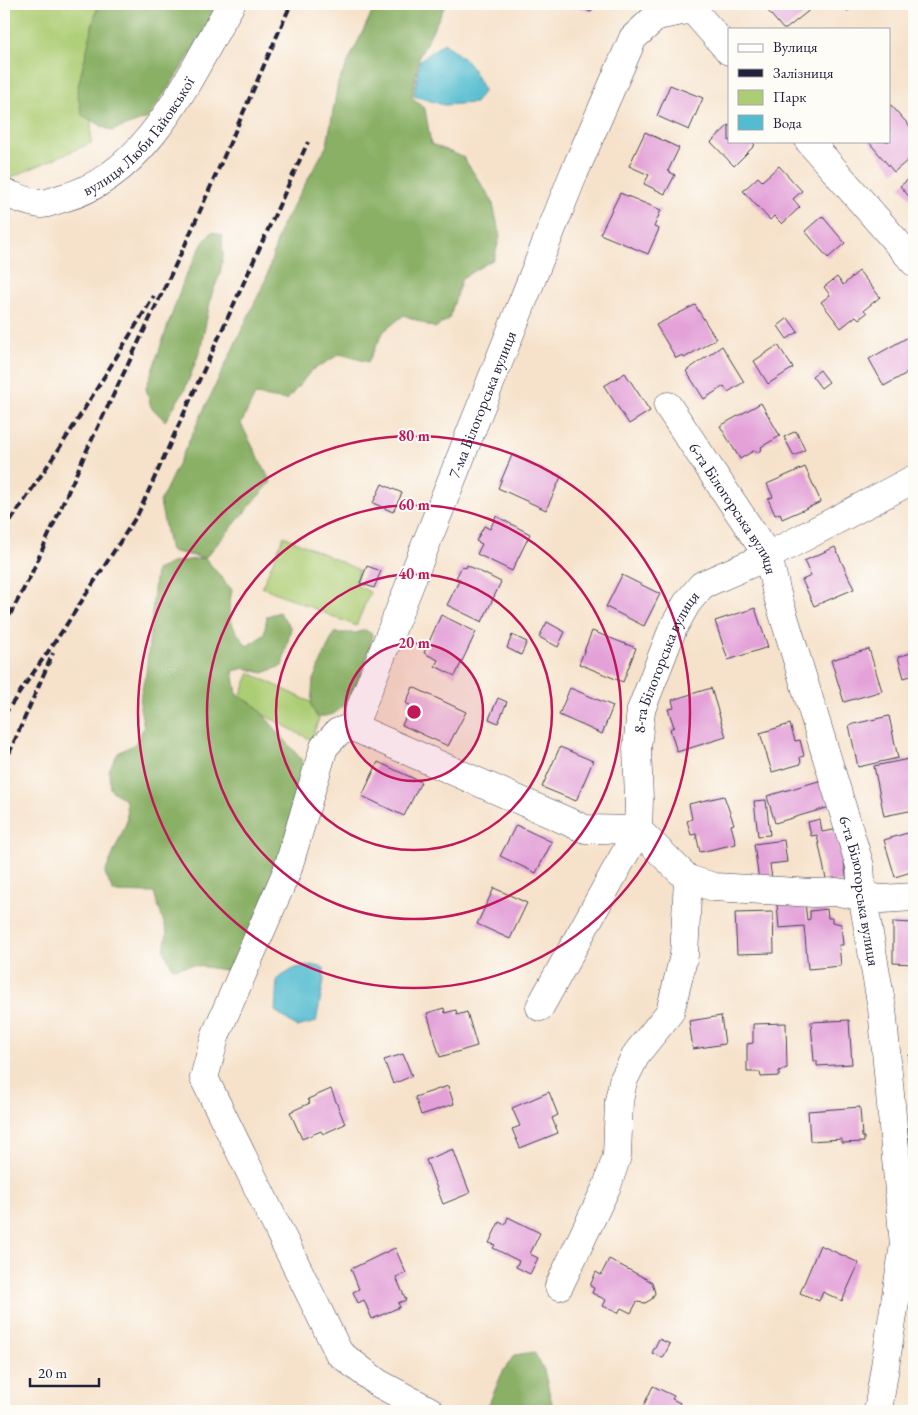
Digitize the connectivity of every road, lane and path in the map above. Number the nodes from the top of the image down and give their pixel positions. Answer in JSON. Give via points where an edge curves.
{"nodes":[{"id":1,"x":231,"y":4,"type":"edge"},
{"id":2,"x":695,"y":6,"type":"edge"},
{"id":3,"x":728,"y":50,"type":"edge"},
{"id":4,"x":810,"y":142,"type":"edge"},
{"id":5,"x":4,"y":193,"type":"edge"},
{"id":6,"x":914,"y":262,"type":"edge"},
{"id":7,"x":668,"y":406,"type":"dead end"},
{"id":8,"x":914,"y":479,"type":"edge"},
{"id":9,"x":768,"y":556,"type":"junction"},
{"id":10,"x":354,"y":727,"type":"junction"},
{"id":11,"x":638,"y":830,"type":"junction"},
{"id":12,"x":688,"y":879,"type":"junction"},
{"id":13,"x":862,"y":894,"type":"junction"},
{"id":14,"x":914,"y":897,"type":"edge"},
{"id":15,"x":540,"y":1007,"type":"dead end"},
{"id":16,"x":559,"y":1286,"type":"dead end"},
{"id":17,"x":430,"y":1411,"type":"edge"},
{"id":18,"x":878,"y":1411,"type":"edge"}],
"edges":[{"from":1,"to":5,"type":"street","name":"вулиця Люби Гайовської","via":[[165,118],[142,148],[80,194],[41,204]]},
{"from":2,"to":3,"type":"street"},
{"from":2,"to":10,"type":"street","name":"7-ма Білогорська вулиця","via":[[657,16],[633,38],[574,174]]},
{"from":4,"to":6,"type":"street"},
{"from":7,"to":9,"type":"street","name":"6-та Білогорська вулиця"},
{"from":8,"to":9,"type":"street","name":"8-та Білогорська вулиця"},
{"from":9,"to":11,"type":"street","name":"8-та Білогорська вулиця","via":[[702,585],[673,628],[641,710],[636,748]]},
{"from":9,"to":13,"type":"street","name":"6-та Білогорська вулиця","via":[[860,866]]},
{"from":10,"to":11,"type":"street","via":[[585,829]]},
{"from":10,"to":17,"type":"street","via":[[338,732],[324,747],[287,871],[216,1034],[204,1078],[339,1353],[378,1383]]},
{"from":11,"to":12,"type":"street"},
{"from":11,"to":15,"type":"street"},
{"from":12,"to":13,"type":"street","via":[[714,887]]},
{"from":12,"to":16,"type":"street","via":[[684,955],[670,1012],[637,1053],[623,1081],[618,1101],[617,1156],[608,1186]]},
{"from":13,"to":14,"type":"street","via":[[882,899]]},
{"from":13,"to":18,"type":"street","name":"6-та Білогорська вулиця","via":[[882,1008],[904,1245]]}]}
